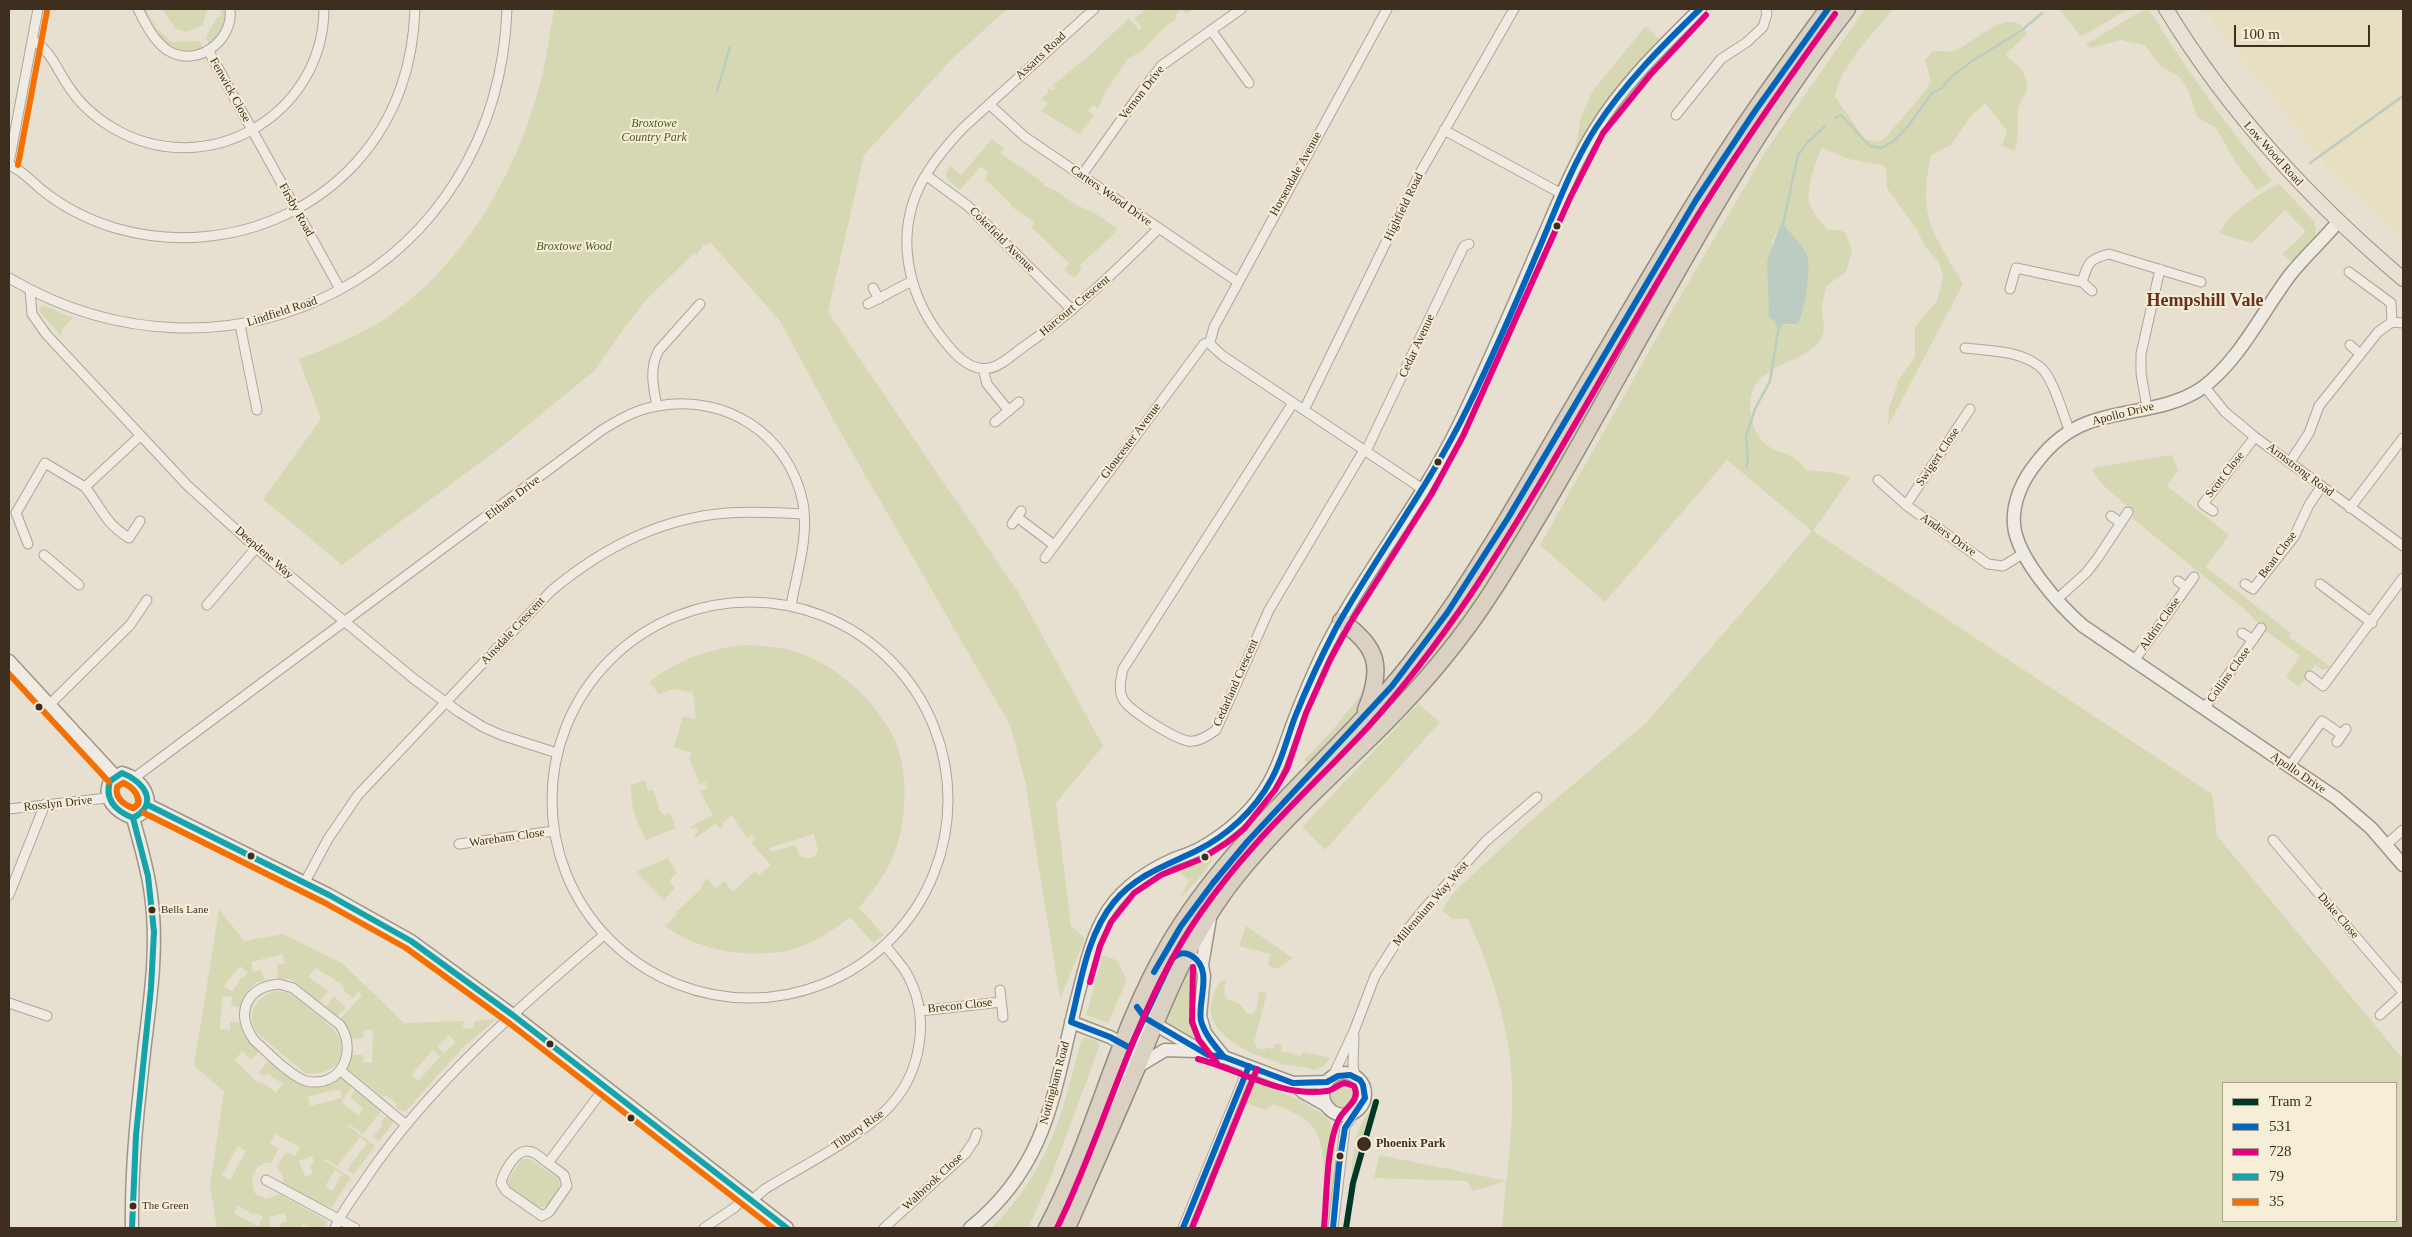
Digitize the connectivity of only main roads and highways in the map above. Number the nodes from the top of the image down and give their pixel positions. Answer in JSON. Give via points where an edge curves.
{"nodes":[{"id":1,"x":1828,"y":9,"type":"edge"},
{"id":2,"x":1847,"y":9,"type":"edge"},
{"id":3,"x":2166,"y":9,"type":"edge"},
{"id":4,"x":2403,"y":279,"type":"edge"},
{"id":5,"x":1340,"y":621,"type":"road end"},
{"id":6,"x":1376,"y":663,"type":"junction"},
{"id":7,"x":1405,"y":670,"type":"junction"},
{"id":8,"x":1362,"y":722,"type":"junction"},
{"id":9,"x":1146,"y":1016,"type":"junction"},
{"id":10,"x":1132,"y":1054,"type":"junction"},
{"id":11,"x":1046,"y":1228,"type":"edge"},
{"id":12,"x":1067,"y":1228,"type":"edge"}],
"edges":[{"from":1,"to":7,"type":"highway","via":[[1712,176],[1461,593]]},
{"from":2,"to":9,"type":"highway","via":[[1786,92],[1723,191],[1530,527],[1468,626],[1412,695],[1315,791],[1234,878]]},
{"from":3,"to":4,"type":"main road","name":"Low Wood Road","via":[[2237,113],[2298,183]]},
{"from":5,"to":6,"type":"highway","via":[[1367,643]]},
{"from":6,"to":7,"type":"highway","via":[[1387,670]]},
{"from":6,"to":8,"type":"highway","via":[[1374,686]]},
{"from":7,"to":8,"type":"highway"},
{"from":8,"to":9,"type":"highway","via":[[1271,814],[1219,872],[1183,920],[1166,949]]},
{"from":9,"to":10,"type":"highway"},
{"from":9,"to":10,"type":"highway"},
{"from":10,"to":11,"type":"highway","via":[[1084,1145]]},
{"from":10,"to":12,"type":"highway"}]}
